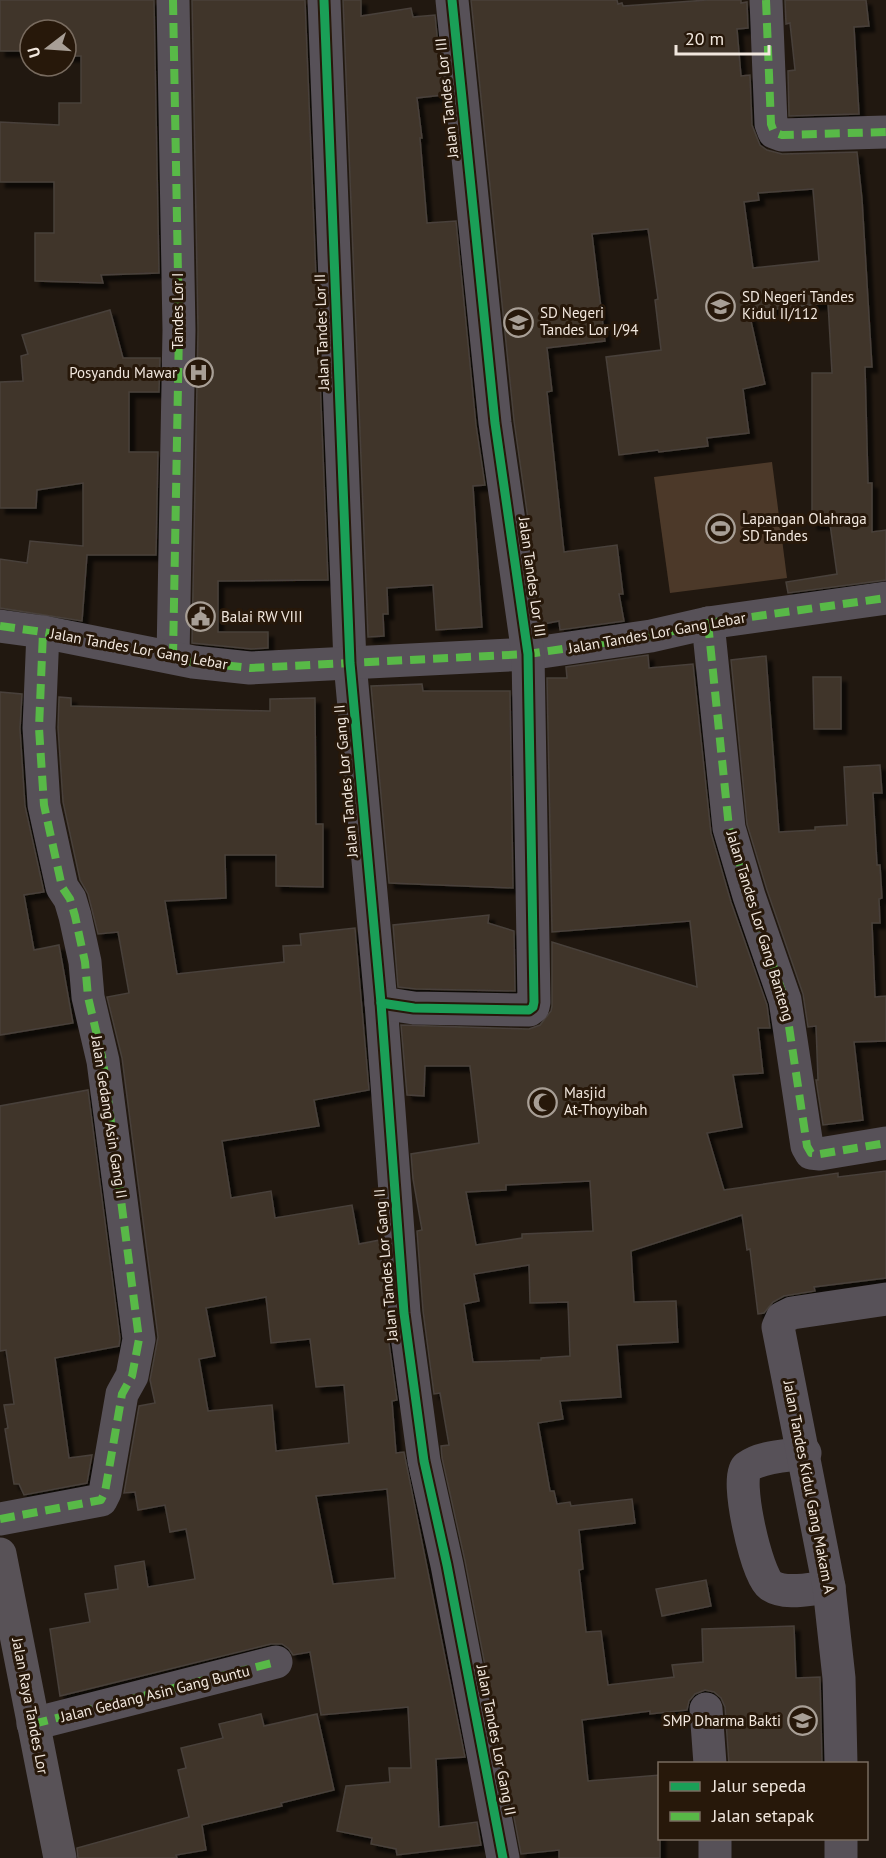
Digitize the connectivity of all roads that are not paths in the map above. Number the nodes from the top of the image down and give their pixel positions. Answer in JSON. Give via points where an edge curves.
{"nodes":[{"id":1,"x":173,"y":0,"type":"edge"},
{"id":2,"x":324,"y":0,"type":"edge"},
{"id":3,"x":452,"y":0,"type":"edge"},
{"id":4,"x":766,"y":0,"type":"edge"},
{"id":5,"x":886,"y":132,"type":"edge"},
{"id":6,"x":886,"y":598,"type":"edge"},
{"id":7,"x":708,"y":623,"type":"junction"},
{"id":8,"x":0,"y":626,"type":"edge"},
{"id":9,"x":43,"y":632,"type":"junction"},
{"id":10,"x":528,"y":654,"type":"junction"},
{"id":11,"x":173,"y":657,"type":"junction"},
{"id":12,"x":350,"y":663,"type":"junction"},
{"id":13,"x":381,"y":1003,"type":"junction"},
{"id":14,"x":886,"y":1143,"type":"edge"},
{"id":15,"x":886,"y":1299,"type":"edge"},
{"id":16,"x":805,"y":1453,"type":"junction"},
{"id":17,"x":24,"y":1515,"type":"edge"},
{"id":18,"x":0,"y":1554,"type":"edge"},
{"id":19,"x":829,"y":1587,"type":"junction"},
{"id":20,"x":276,"y":1662,"type":"dead end"},
{"id":21,"x":706,"y":1709,"type":"dead end"},
{"id":22,"x":42,"y":1722,"type":"junction"},
{"id":23,"x":710,"y":1762,"type":"edge"},
{"id":24,"x":841,"y":1762,"type":"edge"},
{"id":25,"x":715,"y":1840,"type":"edge"},
{"id":26,"x":841,"y":1840,"type":"edge"},
{"id":27,"x":60,"y":1858,"type":"edge"},
{"id":28,"x":503,"y":1858,"type":"edge"},
{"id":29,"x":715,"y":1858,"type":"edge"},
{"id":30,"x":841,"y":1858,"type":"edge"}],
"edges":[{"from":1,"to":11,"type":"street","name":"Tandes Lor I","via":[[179,330]]},
{"from":2,"to":12,"type":"street","name":"Jalan Tandes Lor II"},
{"from":3,"to":10,"type":"street","name":"Jalan Tandes Lor III","via":[[495,423]]},
{"from":4,"to":5,"type":"street","via":[[774,132]]},
{"from":6,"to":7,"type":"street","name":"Jalan Tandes Lor Gang Lebar"},
{"from":7,"to":10,"type":"street","name":"Jalan Tandes Lor Gang Lebar","via":[[651,636]]},
{"from":7,"to":14,"type":"street","name":"Jalan Tandes Lor Gang Banteng","via":[[729,828],[785,1000],[807,1146],[811,1153],[820,1154]]},
{"from":8,"to":9,"type":"street","name":"Jalan Tandes Lor Gang Lebar"},
{"from":9,"to":11,"type":"street","name":"Jalan Tandes Lor Gang Lebar"},
{"from":9,"to":17,"type":"street","name":"Jalan Gedang Asin Gang II","via":[[39,728],[44,806],[62,887],[75,916],[103,1061],[139,1339],[132,1376],[122,1394],[101,1500]]},
{"from":10,"to":12,"type":"street","name":"Jalan Tandes Lor Gang Lebar"},
{"from":10,"to":13,"type":"street","name":"Jalan Tandes Lor III","via":[[533,1007],[414,1008]]},
{"from":11,"to":12,"type":"street","name":"Jalan Tandes Lor Gang Lebar","via":[[250,668]]},
{"from":12,"to":13,"type":"street","name":"Jalan Tandes Lor Gang II"},
{"from":13,"to":28,"type":"street","name":"Jalan Tandes Lor Gang II","via":[[404,1313],[424,1461]]},
{"from":15,"to":16,"type":"street","name":"Jalan Tandes Kidul Gang Makam A","via":[[792,1313],[780,1322],[779,1333]]},
{"from":16,"to":19,"type":"street","name":"Jalan Tandes Kidul Gang Makam A"},
{"from":16,"to":19,"type":"street","via":[[756,1463],[743,1472],[749,1528],[768,1584],[788,1590]]},
{"from":18,"to":22,"type":"main road","name":"Jalan Raya Tandes Lor"},
{"from":19,"to":24,"type":"street","name":"Jalan Tandes Kidul Gang Makam A"},
{"from":20,"to":22,"type":"street","name":"Jalan Gedang Asin Gang Buntu"},
{"from":21,"to":23,"type":"street"},
{"from":22,"to":27,"type":"main road","name":"Jalan Raya Tandes Lor"},
{"from":25,"to":29,"type":"street"},
{"from":26,"to":30,"type":"street"}]}
